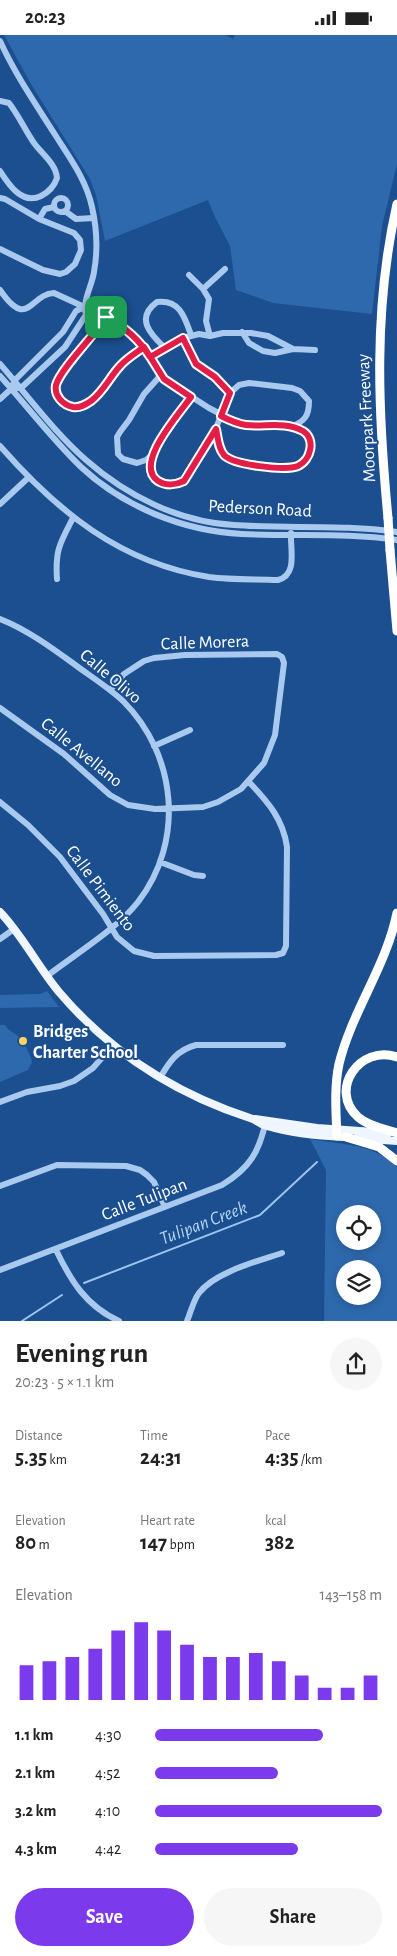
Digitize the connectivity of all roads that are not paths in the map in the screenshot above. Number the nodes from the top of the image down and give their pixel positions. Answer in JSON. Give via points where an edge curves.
{"nodes":[{"id":1,"x":0,"y":41,"type":"edge"},
{"id":2,"x":0,"y":101,"type":"edge"},
{"id":3,"x":0,"y":171,"type":"edge"},
{"id":4,"x":49,"y":191,"type":"junction"},
{"id":5,"x":0,"y":198,"type":"edge"},
{"id":6,"x":57,"y":199,"type":"junction"},
{"id":7,"x":397,"y":204,"type":"edge"},
{"id":8,"x":54,"y":207,"type":"junction"},
{"id":9,"x":65,"y":211,"type":"junction"},
{"id":10,"x":94,"y":218,"type":"junction"},
{"id":11,"x":39,"y":219,"type":"junction"},
{"id":12,"x":0,"y":249,"type":"edge"},
{"id":13,"x":225,"y":269,"type":"dead end"},
{"id":14,"x":189,"y":275,"type":"dead end"},
{"id":15,"x":203,"y":289,"type":"junction"},
{"id":16,"x":0,"y":290,"type":"edge"},
{"id":17,"x":84,"y":307,"type":"junction"},
{"id":18,"x":106,"y":317,"type":"junction"},
{"id":19,"x":242,"y":332,"type":"junction"},
{"id":20,"x":191,"y":335,"type":"junction"},
{"id":21,"x":210,"y":336,"type":"junction"},
{"id":22,"x":183,"y":338,"type":"junction"},
{"id":23,"x":144,"y":347,"type":"junction"},
{"id":24,"x":165,"y":348,"type":"junction"},
{"id":25,"x":293,"y":349,"type":"junction"},
{"id":26,"x":315,"y":350,"type":"dead end"},
{"id":27,"x":150,"y":357,"type":"junction"},
{"id":28,"x":0,"y":364,"type":"edge"},
{"id":29,"x":161,"y":375,"type":"junction"},
{"id":30,"x":0,"y":377,"type":"edge"},
{"id":31,"x":15,"y":381,"type":"junction"},
{"id":32,"x":21,"y":388,"type":"junction"},
{"id":33,"x":11,"y":389,"type":"junction"},
{"id":34,"x":230,"y":393,"type":"junction"},
{"id":35,"x":191,"y":397,"type":"junction"},
{"id":36,"x":0,"y":399,"type":"edge"},
{"id":37,"x":221,"y":416,"type":"junction"},
{"id":38,"x":291,"y":427,"type":"junction"},
{"id":39,"x":216,"y":429,"type":"junction"},
{"id":40,"x":0,"y":445,"type":"edge"},
{"id":41,"x":152,"y":455,"type":"junction"},
{"id":42,"x":28,"y":478,"type":"junction"},
{"id":43,"x":0,"y":504,"type":"edge"},
{"id":44,"x":73,"y":518,"type":"junction"},
{"id":45,"x":291,"y":526,"type":"junction"},
{"id":46,"x":397,"y":532,"type":"edge"},
{"id":47,"x":290,"y":535,"type":"junction"},
{"id":48,"x":397,"y":540,"type":"edge"},
{"id":49,"x":57,"y":579,"type":"dead end"},
{"id":50,"x":0,"y":619,"type":"edge"},
{"id":51,"x":397,"y":631,"type":"edge"},
{"id":52,"x":282,"y":657,"type":"joint"},
{"id":53,"x":110,"y":691,"type":"junction"},
{"id":54,"x":0,"y":708,"type":"edge"},
{"id":55,"x":190,"y":730,"type":"dead end"},
{"id":56,"x":154,"y":746,"type":"junction"},
{"id":57,"x":249,"y":782,"type":"junction"},
{"id":58,"x":0,"y":802,"type":"edge"},
{"id":59,"x":169,"y":809,"type":"junction"},
{"id":60,"x":160,"y":862,"type":"junction"},
{"id":61,"x":203,"y":876,"type":"dead end"},
{"id":62,"x":0,"y":913,"type":"edge"},
{"id":63,"x":397,"y":913,"type":"edge"},
{"id":64,"x":111,"y":927,"type":"junction"},
{"id":65,"x":14,"y":929,"type":"junction"},
{"id":66,"x":0,"y":939,"type":"edge"},
{"id":67,"x":47,"y":976,"type":"junction"},
{"id":68,"x":113,"y":1045,"type":"junction"},
{"id":69,"x":282,"y":1045,"type":"dead end"},
{"id":70,"x":397,"y":1057,"type":"edge"},
{"id":71,"x":160,"y":1078,"type":"junction"},
{"id":72,"x":0,"y":1102,"type":"edge"},
{"id":73,"x":265,"y":1123,"type":"junction"},
{"id":74,"x":397,"y":1133,"type":"edge"},
{"id":75,"x":340,"y":1134,"type":"junction"},
{"id":76,"x":397,"y":1141,"type":"edge"},
{"id":77,"x":397,"y":1161,"type":"edge"},
{"id":78,"x":0,"y":1186,"type":"edge"},
{"id":79,"x":164,"y":1207,"type":"junction"},
{"id":80,"x":56,"y":1249,"type":"junction"},
{"id":81,"x":282,"y":1253,"type":"dead end"},
{"id":82,"x":0,"y":1270,"type":"edge"},
{"id":83,"x":119,"y":1321,"type":"edge"},
{"id":84,"x":187,"y":1321,"type":"edge"}],
"edges":[{"from":1,"to":10,"type":"street","via":[[21,81],[79,172]]},
{"from":2,"to":4,"type":"street","via":[[9,103],[34,143],[54,167],[57,179]]},
{"from":3,"to":4,"type":"street","via":[[22,197],[36,198]]},
{"from":4,"to":6,"type":"street"},
{"from":5,"to":11,"type":"street"},
{"from":6,"to":8,"type":"street"},
{"from":6,"to":9,"type":"street","via":[[66,201]]},
{"from":7,"to":51,"type":"highway","name":"Moorpark Freeway","bridge":true,"via":[[387,254],[379,345],[380,403]]},
{"from":8,"to":9,"type":"street","via":[[59,212]]},
{"from":8,"to":11,"type":"street","via":[[45,209]]},
{"from":9,"to":10,"type":"street","via":[[76,219]]},
{"from":10,"to":17,"type":"street","via":[[97,252]]},
{"from":11,"to":12,"type":"street","via":[[74,233],[80,240],[78,260],[66,272],[48,271]]},
{"from":13,"to":15,"type":"street"},
{"from":14,"to":15,"type":"street"},
{"from":15,"to":21,"type":"street","via":[[210,299],[206,321]]},
{"from":16,"to":17,"type":"street","via":[[18,309],[31,307],[45,295],[54,293]]},
{"from":17,"to":18,"type":"street"},
{"from":17,"to":31,"type":"street","via":[[76,311],[63,332]]},
{"from":17,"to":32,"type":"street","via":[[86,315],[65,347]]},
{"from":18,"to":23,"type":"street","via":[[129,331]]},
{"from":18,"to":23,"type":"street","via":[[58,380],[56,392],[62,402],[76,407],[92,400],[122,364]]},
{"from":19,"to":21,"type":"street"},
{"from":19,"to":25,"type":"street","via":[[268,337]]},
{"from":19,"to":25,"type":"street","via":[[249,343],[263,351],[275,353]]},
{"from":20,"to":21,"type":"street"},
{"from":20,"to":22,"type":"street"},
{"from":20,"to":24,"type":"street","via":[[180,309],[171,303],[157,303],[149,310],[146,325]]},
{"from":22,"to":24,"type":"street"},
{"from":22,"to":34,"type":"street","via":[[196,364]]},
{"from":23,"to":27,"type":"street"},
{"from":24,"to":27,"type":"street"},
{"from":25,"to":26,"type":"street"},
{"from":27,"to":29,"type":"street"},
{"from":28,"to":31,"type":"street","name":"Pederson Road"},
{"from":29,"to":35,"type":"street"},
{"from":29,"to":41,"type":"street","via":[[144,394],[117,437],[118,454],[123,459],[137,463]]},
{"from":30,"to":33,"type":"street","name":"Pederson Road"},
{"from":31,"to":32,"type":"street","name":"Pederson Road"},
{"from":31,"to":33,"type":"street"},
{"from":32,"to":33,"type":"street"},
{"from":32,"to":45,"type":"street","name":"Pederson Road","via":[[85,459],[142,499],[215,523]]},
{"from":33,"to":36,"type":"street"},
{"from":33,"to":47,"type":"street","name":"Pederson Road","via":[[81,467],[142,508],[164,518],[208,530]]},
{"from":34,"to":37,"type":"street"},
{"from":34,"to":38,"type":"street","via":[[244,383],[300,391],[309,401],[308,414]]},
{"from":35,"to":37,"type":"street"},
{"from":35,"to":41,"type":"street"},
{"from":37,"to":38,"type":"street","via":[[245,425]]},
{"from":37,"to":39,"type":"street"},
{"from":38,"to":39,"type":"street","via":[[303,431],[309,438],[310,453],[299,465],[287,468],[235,463],[224,455]]},
{"from":39,"to":41,"type":"street","via":[[184,481],[177,484],[158,480],[150,468]]},
{"from":40,"to":42,"type":"street"},
{"from":42,"to":43,"type":"street"},
{"from":42,"to":44,"type":"street"},
{"from":44,"to":47,"type":"street","via":[[135,555],[183,571],[222,579],[285,578],[291,566]]},
{"from":44,"to":49,"type":"street","via":[[58,545]]},
{"from":45,"to":46,"type":"street","name":"Pederson Road"},
{"from":45,"to":47,"type":"street"},
{"from":47,"to":48,"type":"street","name":"Pederson Road","via":[[349,535]]},
{"from":50,"to":53,"type":"street","name":"Calle Olivo","via":[[58,653]]},
{"from":52,"to":53,"type":"street","name":"Calle Morera","via":[[277,654],[154,658],[124,674]]},
{"from":52,"to":57,"type":"street","name":"Calle Avellano","via":[[284,675],[275,735],[264,763]]},
{"from":53,"to":56,"type":"street","name":"Calle Olivo","via":[[123,701]]},
{"from":54,"to":59,"type":"street","name":"Calle Avellano","via":[[64,754],[110,795],[139,808]]},
{"from":55,"to":56,"type":"street"},
{"from":56,"to":59,"type":"street","name":"Calle Olivo","via":[[166,777]]},
{"from":57,"to":59,"type":"street","name":"Calle Avellano","via":[[230,796],[204,807]]},
{"from":57,"to":64,"type":"street","name":"Calle Pimiento","via":[[271,805],[285,833],[286,939],[283,953],[271,956],[154,956],[125,945]]},
{"from":58,"to":64,"type":"street","name":"Calle Pimiento","via":[[60,857]]},
{"from":59,"to":60,"type":"street","name":"Calle Olivo","via":[[167,837]]},
{"from":60,"to":61,"type":"street"},
{"from":60,"to":64,"type":"street","name":"Calle Olivo","via":[[138,901]]},
{"from":62,"to":65,"type":"main road"},
{"from":63,"to":75,"type":"highway","via":[[387,953],[339,1063],[336,1085]]},
{"from":64,"to":67,"type":"street","name":"Calle Olivo"},
{"from":65,"to":66,"type":"street"},
{"from":65,"to":67,"type":"main road"},
{"from":67,"to":68,"type":"main road","via":[[87,1022]]},
{"from":68,"to":71,"type":"main road"},
{"from":68,"to":72,"type":"street","via":[[94,1068],[74,1081]]},
{"from":69,"to":71,"type":"street","via":[[196,1045],[176,1054]]},
{"from":70,"to":74,"type":"highway","via":[[381,1055],[365,1059],[352,1072],[346,1089],[358,1118]]},
{"from":71,"to":73,"type":"main road","via":[[210,1103]]},
{"from":73,"to":75,"type":"main road"},
{"from":73,"to":79,"type":"street","name":"Calle Tulipan","via":[[256,1152],[236,1177]]},
{"from":74,"to":75,"type":"main road"},
{"from":75,"to":76,"type":"main road"},
{"from":75,"to":77,"type":"highway","via":[[379,1147]]},
{"from":78,"to":79,"type":"street","via":[[57,1165],[126,1166],[133,1167],[154,1182]]},
{"from":79,"to":80,"type":"street","name":"Calle Tulipan"},
{"from":80,"to":82,"type":"street","name":"Calle Tulipan"},
{"from":80,"to":83,"type":"street","via":[[79,1291]]},
{"from":81,"to":84,"type":"street","via":[[209,1283],[196,1298]]}]}
